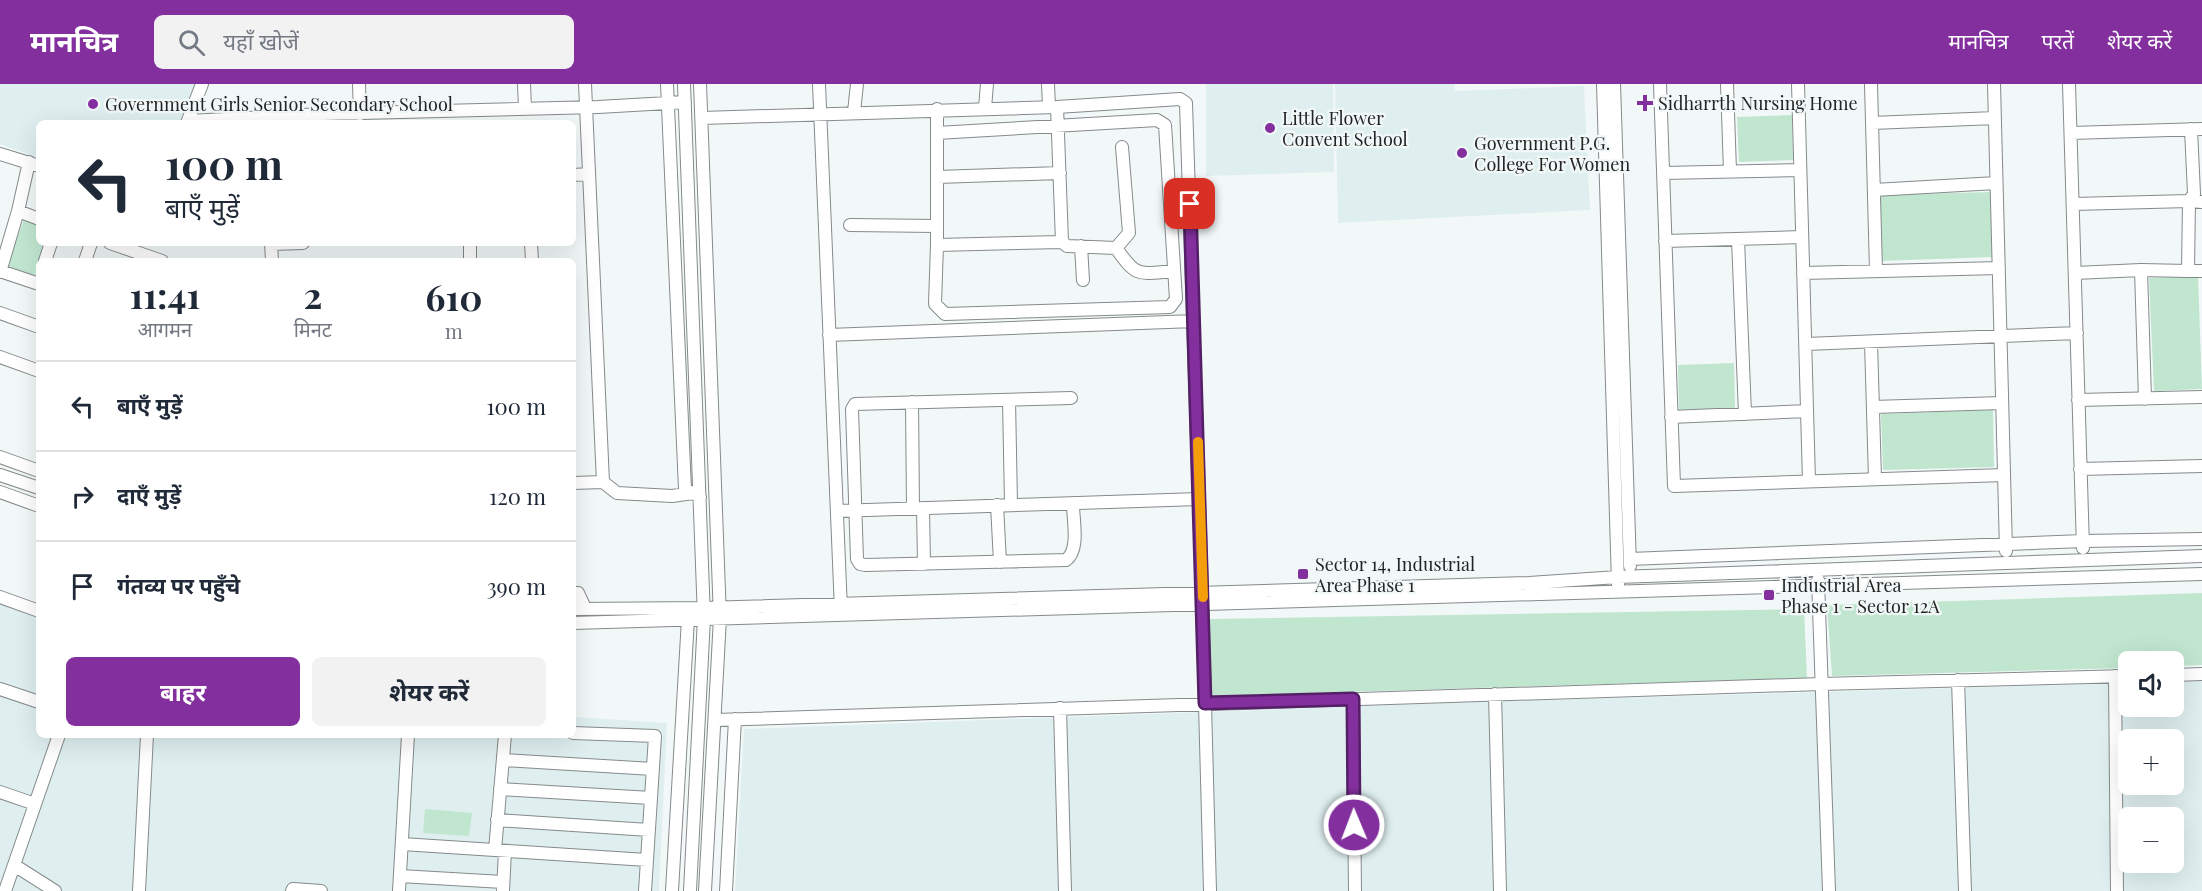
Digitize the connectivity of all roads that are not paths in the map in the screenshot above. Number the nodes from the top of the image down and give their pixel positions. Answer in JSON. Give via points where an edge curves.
{"nodes":[{"id":1,"x":202,"y":84,"type":"edge"},
{"id":2,"x":359,"y":84,"type":"edge"},
{"id":3,"x":524,"y":84,"type":"edge"},
{"id":4,"x":585,"y":84,"type":"edge"},
{"id":5,"x":667,"y":84,"type":"edge"},
{"id":6,"x":684,"y":84,"type":"edge"},
{"id":7,"x":700,"y":84,"type":"edge"},
{"id":8,"x":819,"y":84,"type":"edge"},
{"id":9,"x":856,"y":84,"type":"edge"},
{"id":10,"x":987,"y":84,"type":"edge"},
{"id":11,"x":1048,"y":84,"type":"edge"},
{"id":12,"x":1604,"y":84,"type":"edge"},
{"id":13,"x":1614,"y":84,"type":"edge"},
{"id":14,"x":1660,"y":84,"type":"edge"},
{"id":15,"x":1727,"y":84,"type":"edge"},
{"id":16,"x":1798,"y":84,"type":"edge"},
{"id":17,"x":1871,"y":84,"type":"edge"},
{"id":18,"x":1994,"y":84,"type":"edge"},
{"id":19,"x":2069,"y":84,"type":"edge"},
{"id":20,"x":668,"y":104,"type":"junction"},
{"id":21,"x":685,"y":107,"type":"junction"},
{"id":22,"x":1053,"y":107,"type":"junction"},
{"id":23,"x":586,"y":108,"type":"junction"},
{"id":24,"x":985,"y":108,"type":"junction"},
{"id":25,"x":525,"y":109,"type":"junction"},
{"id":26,"x":937,"y":110,"type":"junction"},
{"id":27,"x":854,"y":112,"type":"junction"},
{"id":28,"x":820,"y":113,"type":"junction"},
{"id":29,"x":360,"y":114,"type":"junction"},
{"id":30,"x":702,"y":114,"type":"junction"},
{"id":31,"x":1995,"y":118,"type":"junction"},
{"id":32,"x":322,"y":119,"type":"edge"},
{"id":33,"x":188,"y":120,"type":"edge"},
{"id":34,"x":267,"y":120,"type":"edge"},
{"id":35,"x":1872,"y":123,"type":"junction"},
{"id":36,"x":1058,"y":127,"type":"junction"},
{"id":37,"x":2196,"y":129,"type":"edge"},
{"id":38,"x":937,"y":132,"type":"junction"},
{"id":39,"x":2071,"y":133,"type":"junction"},
{"id":40,"x":1122,"y":147,"type":"dead end"},
{"id":41,"x":0,"y":154,"type":"edge"},
{"id":42,"x":34,"y":164,"type":"edge"},
{"id":43,"x":1800,"y":170,"type":"junction"},
{"id":44,"x":1730,"y":171,"type":"junction"},
{"id":45,"x":1060,"y":173,"type":"junction"},
{"id":46,"x":1663,"y":173,"type":"junction"},
{"id":47,"x":589,"y":174,"type":"junction"},
{"id":48,"x":576,"y":175,"type":"edge"},
{"id":49,"x":937,"y":177,"type":"junction"},
{"id":50,"x":1996,"y":183,"type":"junction"},
{"id":51,"x":1874,"y":190,"type":"junction"},
{"id":52,"x":2189,"y":201,"type":"junction"},
{"id":53,"x":2202,"y":202,"type":"edge"},
{"id":54,"x":2073,"y":204,"type":"junction"},
{"id":55,"x":18,"y":211,"type":"junction"},
{"id":56,"x":36,"y":218,"type":"edge"},
{"id":57,"x":850,"y":225,"type":"dead end"},
{"id":58,"x":937,"y":226,"type":"junction"},
{"id":59,"x":1802,"y":237,"type":"junction"},
{"id":60,"x":1738,"y":239,"type":"junction"},
{"id":61,"x":1665,"y":241,"type":"junction"},
{"id":62,"x":1062,"y":242,"type":"junction"},
{"id":63,"x":937,"y":245,"type":"junction"},
{"id":64,"x":120,"y":246,"type":"edge"},
{"id":65,"x":1081,"y":246,"type":"junction"},
{"id":66,"x":1116,"y":248,"type":"junction"},
{"id":67,"x":140,"y":252,"type":"edge"},
{"id":68,"x":155,"y":258,"type":"edge"},
{"id":69,"x":1999,"y":268,"type":"junction"},
{"id":70,"x":2141,"y":270,"type":"junction"},
{"id":71,"x":0,"y":271,"type":"edge"},
{"id":72,"x":1174,"y":271,"type":"junction"},
{"id":73,"x":1876,"y":271,"type":"junction"},
{"id":74,"x":2188,"y":271,"type":"junction"},
{"id":75,"x":2202,"y":271,"type":"edge"},
{"id":76,"x":1803,"y":273,"type":"junction"},
{"id":77,"x":2075,"y":273,"type":"junction"},
{"id":78,"x":1083,"y":280,"type":"dead end"},
{"id":79,"x":36,"y":281,"type":"edge"},
{"id":80,"x":0,"y":313,"type":"edge"},
{"id":81,"x":1194,"y":321,"type":"junction"},
{"id":82,"x":36,"y":326,"type":"edge"},
{"id":83,"x":2077,"y":333,"type":"junction"},
{"id":84,"x":829,"y":335,"type":"junction"},
{"id":85,"x":2001,"y":337,"type":"junction"},
{"id":86,"x":1871,"y":342,"type":"junction"},
{"id":87,"x":1806,"y":344,"type":"junction"},
{"id":88,"x":0,"y":357,"type":"edge"},
{"id":89,"x":36,"y":370,"type":"edge"},
{"id":90,"x":2202,"y":397,"type":"edge"},
{"id":91,"x":1071,"y":398,"type":"dead end"},
{"id":92,"x":2145,"y":399,"type":"junction"},
{"id":93,"x":1009,"y":400,"type":"junction"},
{"id":94,"x":2078,"y":400,"type":"junction"},
{"id":95,"x":912,"y":402,"type":"junction"},
{"id":96,"x":2002,"y":403,"type":"junction"},
{"id":97,"x":1873,"y":407,"type":"junction"},
{"id":98,"x":1807,"y":411,"type":"junction"},
{"id":99,"x":1745,"y":414,"type":"junction"},
{"id":100,"x":1671,"y":417,"type":"junction"},
{"id":101,"x":0,"y":457,"type":"edge"},
{"id":102,"x":2202,"y":466,"type":"edge"},
{"id":103,"x":36,"y":470,"type":"edge"},
{"id":104,"x":2080,"y":470,"type":"junction"},
{"id":105,"x":0,"y":475,"type":"edge"},
{"id":106,"x":2004,"y":475,"type":"junction"},
{"id":107,"x":1875,"y":479,"type":"junction"},
{"id":108,"x":1809,"y":481,"type":"junction"},
{"id":109,"x":603,"y":482,"type":"junction"},
{"id":110,"x":576,"y":483,"type":"edge"},
{"id":111,"x":36,"y":487,"type":"edge"},
{"id":112,"x":0,"y":492,"type":"edge"},
{"id":113,"x":696,"y":495,"type":"junction"},
{"id":114,"x":1200,"y":499,"type":"junction"},
{"id":115,"x":1011,"y":504,"type":"junction"},
{"id":116,"x":36,"y":505,"type":"edge"},
{"id":117,"x":996,"y":505,"type":"junction"},
{"id":118,"x":1073,"y":505,"type":"junction"},
{"id":119,"x":918,"y":508,"type":"junction"},
{"id":120,"x":856,"y":510,"type":"junction"},
{"id":121,"x":837,"y":511,"type":"junction"},
{"id":122,"x":2202,"y":539,"type":"edge"},
{"id":123,"x":2083,"y":541,"type":"junction"},
{"id":124,"x":2006,"y":544,"type":"junction"},
{"id":125,"x":2202,"y":556,"type":"edge"},
{"id":126,"x":1630,"y":559,"type":"junction"},
{"id":127,"x":2083,"y":560,"type":"junction"},
{"id":128,"x":1000,"y":561,"type":"junction"},
{"id":129,"x":2006,"y":563,"type":"junction"},
{"id":130,"x":924,"y":564,"type":"junction"},
{"id":131,"x":1817,"y":570,"type":"junction"},
{"id":132,"x":2202,"y":574,"type":"edge"},
{"id":133,"x":1624,"y":577,"type":"junction"},
{"id":134,"x":2084,"y":577,"type":"junction"},
{"id":135,"x":1818,"y":586,"type":"junction"},
{"id":136,"x":1625,"y":592,"type":"junction"},
{"id":137,"x":576,"y":593,"type":"edge"},
{"id":138,"x":0,"y":597,"type":"edge"},
{"id":139,"x":1203,"y":598,"type":"junction"},
{"id":140,"x":579,"y":608,"type":"edge"},
{"id":141,"x":841,"y":609,"type":"junction"},
{"id":142,"x":36,"y":610,"type":"edge"},
{"id":143,"x":704,"y":613,"type":"junction"},
{"id":144,"x":720,"y":613,"type":"junction"},
{"id":145,"x":688,"y":619,"type":"junction"},
{"id":146,"x":576,"y":623,"type":"edge"},
{"id":147,"x":2202,"y":674,"type":"edge"},
{"id":148,"x":2184,"y":675,"type":"edge"},
{"id":149,"x":2115,"y":676,"type":"joint"},
{"id":150,"x":1958,"y":680,"type":"junction"},
{"id":151,"x":1821,"y":684,"type":"junction"},
{"id":152,"x":0,"y":689,"type":"edge"},
{"id":153,"x":1495,"y":694,"type":"junction"},
{"id":154,"x":1353,"y":699,"type":"junction"},
{"id":155,"x":36,"y":701,"type":"edge"},
{"id":156,"x":1205,"y":703,"type":"junction"},
{"id":157,"x":1060,"y":708,"type":"junction"},
{"id":158,"x":735,"y":719,"type":"junction"},
{"id":159,"x":716,"y":720,"type":"junction"},
{"id":160,"x":576,"y":733,"type":"edge"},
{"id":161,"x":58,"y":738,"type":"edge"},
{"id":162,"x":147,"y":738,"type":"edge"},
{"id":163,"x":408,"y":738,"type":"edge"},
{"id":164,"x":505,"y":738,"type":"edge"},
{"id":165,"x":503,"y":760,"type":"junction"},
{"id":166,"x":653,"y":769,"type":"junction"},
{"id":167,"x":500,"y":789,"type":"junction"},
{"id":168,"x":0,"y":792,"type":"edge"},
{"id":169,"x":651,"y":798,"type":"junction"},
{"id":170,"x":35,"y":804,"type":"junction"},
{"id":171,"x":497,"y":820,"type":"junction"},
{"id":172,"x":649,"y":830,"type":"junction"},
{"id":173,"x":402,"y":844,"type":"junction"},
{"id":174,"x":500,"y":850,"type":"junction"},
{"id":175,"x":647,"y":860,"type":"junction"},
{"id":176,"x":14,"y":865,"type":"junction"},
{"id":177,"x":400,"y":876,"type":"junction"},
{"id":178,"x":503,"y":887,"type":"edge"},
{"id":179,"x":5,"y":891,"type":"edge"},
{"id":180,"x":55,"y":891,"type":"edge"},
{"id":181,"x":139,"y":891,"type":"edge"},
{"id":182,"x":292,"y":891,"type":"edge"},
{"id":183,"x":321,"y":891,"type":"edge"},
{"id":184,"x":399,"y":891,"type":"edge"},
{"id":185,"x":645,"y":891,"type":"edge"},
{"id":186,"x":672,"y":891,"type":"edge"},
{"id":187,"x":690,"y":891,"type":"edge"},
{"id":188,"x":705,"y":891,"type":"edge"},
{"id":189,"x":726,"y":891,"type":"edge"},
{"id":190,"x":1065,"y":891,"type":"edge"},
{"id":191,"x":1210,"y":891,"type":"edge"},
{"id":192,"x":1355,"y":891,"type":"edge"},
{"id":193,"x":1500,"y":891,"type":"edge"},
{"id":194,"x":1829,"y":891,"type":"edge"},
{"id":195,"x":1965,"y":891,"type":"edge"},
{"id":196,"x":2117,"y":891,"type":"edge"}],
"edges":[{"from":1,"to":33,"type":"street"},
{"from":2,"to":29,"type":"street"},
{"from":3,"to":25,"type":"street"},
{"from":4,"to":23,"type":"street"},
{"from":5,"to":20,"type":"street"},
{"from":6,"to":21,"type":"street"},
{"from":7,"to":30,"type":"street"},
{"from":8,"to":28,"type":"street"},
{"from":9,"to":27,"type":"street"},
{"from":10,"to":24,"type":"street"},
{"from":11,"to":22,"type":"street"},
{"from":12,"to":133,"type":"street"},
{"from":13,"to":126,"type":"street"},
{"from":14,"to":46,"type":"street"},
{"from":15,"to":44,"type":"street"},
{"from":16,"to":43,"type":"street"},
{"from":17,"to":35,"type":"street"},
{"from":18,"to":31,"type":"street"},
{"from":19,"to":39,"type":"street"},
{"from":20,"to":21,"type":"street"},
{"from":20,"to":23,"type":"street"},
{"from":20,"to":113,"type":"street","via":[[685,489]]},
{"from":21,"to":30,"type":"street"},
{"from":21,"to":113,"type":"street"},
{"from":22,"to":24,"type":"street"},
{"from":22,"to":36,"type":"street"},
{"from":22,"to":81,"type":"street","via":[[1180,99],[1186,103]]},
{"from":23,"to":25,"type":"street"},
{"from":23,"to":47,"type":"street"},
{"from":24,"to":26,"type":"street"},
{"from":25,"to":29,"type":"street"},
{"from":26,"to":27,"type":"street"},
{"from":26,"to":38,"type":"street"},
{"from":27,"to":28,"type":"street"},
{"from":28,"to":30,"type":"street"},
{"from":28,"to":84,"type":"street"},
{"from":29,"to":32,"type":"street"},
{"from":30,"to":144,"type":"street"},
{"from":31,"to":35,"type":"street"},
{"from":31,"to":50,"type":"street"},
{"from":32,"to":34,"type":"street"},
{"from":35,"to":51,"type":"street"},
{"from":36,"to":38,"type":"street"},
{"from":36,"to":45,"type":"street"},
{"from":36,"to":72,"type":"street","via":[[1156,120],[1166,125]]},
{"from":37,"to":39,"type":"street"},
{"from":37,"to":52,"type":"street","via":[[2194,194]]},
{"from":38,"to":49,"type":"street"},
{"from":39,"to":54,"type":"street"},
{"from":40,"to":66,"type":"street","via":[[1129,233]]},
{"from":41,"to":42,"type":"street"},
{"from":42,"to":55,"type":"street"},
{"from":43,"to":44,"type":"street"},
{"from":43,"to":59,"type":"street"},
{"from":44,"to":46,"type":"street"},
{"from":45,"to":49,"type":"street"},
{"from":45,"to":62,"type":"street"},
{"from":46,"to":61,"type":"street"},
{"from":47,"to":48,"type":"street"},
{"from":47,"to":109,"type":"street"},
{"from":49,"to":58,"type":"street"},
{"from":50,"to":51,"type":"street"},
{"from":50,"to":69,"type":"street"},
{"from":51,"to":73,"type":"street"},
{"from":52,"to":53,"type":"street"},
{"from":52,"to":54,"type":"street"},
{"from":52,"to":74,"type":"street"},
{"from":54,"to":77,"type":"street"},
{"from":55,"to":56,"type":"street"},
{"from":55,"to":71,"type":"street"},
{"from":57,"to":58,"type":"street"},
{"from":58,"to":63,"type":"street"},
{"from":59,"to":60,"type":"street"},
{"from":59,"to":76,"type":"street"},
{"from":60,"to":61,"type":"street"},
{"from":60,"to":99,"type":"street"},
{"from":61,"to":100,"type":"street"},
{"from":62,"to":63,"type":"street"},
{"from":62,"to":65,"type":"street"},
{"from":63,"to":72,"type":"street","via":[[935,304],[945,314],[1170,307],[1176,299]]},
{"from":64,"to":67,"type":"street"},
{"from":65,"to":66,"type":"street"},
{"from":65,"to":78,"type":"street"},
{"from":66,"to":72,"type":"street","via":[[1135,272]]},
{"from":67,"to":68,"type":"street"},
{"from":69,"to":73,"type":"street"},
{"from":69,"to":85,"type":"street"},
{"from":70,"to":74,"type":"street"},
{"from":70,"to":77,"type":"street"},
{"from":70,"to":92,"type":"street"},
{"from":71,"to":79,"type":"street"},
{"from":73,"to":76,"type":"street"},
{"from":74,"to":75,"type":"street"},
{"from":76,"to":87,"type":"street"},
{"from":77,"to":83,"type":"street"},
{"from":80,"to":82,"type":"street"},
{"from":81,"to":84,"type":"street"},
{"from":81,"to":114,"type":"street"},
{"from":83,"to":85,"type":"street"},
{"from":83,"to":94,"type":"street"},
{"from":84,"to":121,"type":"street"},
{"from":85,"to":86,"type":"street"},
{"from":85,"to":96,"type":"street"},
{"from":86,"to":87,"type":"street"},
{"from":86,"to":97,"type":"street"},
{"from":87,"to":98,"type":"street"},
{"from":88,"to":89,"type":"street"},
{"from":90,"to":92,"type":"street"},
{"from":91,"to":93,"type":"street"},
{"from":92,"to":94,"type":"street"},
{"from":93,"to":95,"type":"street"},
{"from":93,"to":115,"type":"street"},
{"from":94,"to":104,"type":"street"},
{"from":95,"to":119,"type":"street"},
{"from":95,"to":120,"type":"street","via":[[855,404],[852,409]]},
{"from":96,"to":97,"type":"street"},
{"from":96,"to":106,"type":"street"},
{"from":97,"to":107,"type":"street"},
{"from":98,"to":99,"type":"street"},
{"from":98,"to":108,"type":"street"},
{"from":99,"to":100,"type":"street"},
{"from":100,"to":108,"type":"street","via":[[1674,486]]},
{"from":101,"to":103,"type":"street"},
{"from":102,"to":104,"type":"street"},
{"from":104,"to":123,"type":"street"},
{"from":105,"to":111,"type":"street"},
{"from":106,"to":107,"type":"street"},
{"from":106,"to":124,"type":"street"},
{"from":107,"to":108,"type":"street"},
{"from":109,"to":110,"type":"street"},
{"from":109,"to":113,"type":"street","via":[[617,493]]},
{"from":112,"to":116,"type":"street"},
{"from":113,"to":143,"type":"street"},
{"from":114,"to":118,"type":"street"},
{"from":114,"to":139,"type":"street"},
{"from":115,"to":117,"type":"street"},
{"from":115,"to":118,"type":"street"},
{"from":117,"to":119,"type":"street"},
{"from":117,"to":128,"type":"street"},
{"from":118,"to":128,"type":"street","via":[[1074,550],[1070,557]]},
{"from":119,"to":120,"type":"street"},
{"from":119,"to":130,"type":"street"},
{"from":120,"to":121,"type":"street"},
{"from":120,"to":130,"type":"street","via":[[860,564]]},
{"from":121,"to":141,"type":"street"},
{"from":122,"to":123,"type":"street"},
{"from":123,"to":124,"type":"street"},
{"from":123,"to":127,"type":"street"},
{"from":124,"to":126,"type":"street"},
{"from":124,"to":129,"type":"street"},
{"from":125,"to":127,"type":"street"},
{"from":126,"to":133,"type":"street"},
{"from":127,"to":129,"type":"street"},
{"from":127,"to":134,"type":"street"},
{"from":128,"to":130,"type":"street"},
{"from":129,"to":131,"type":"street"},
{"from":131,"to":133,"type":"street"},
{"from":131,"to":135,"type":"street"},
{"from":132,"to":134,"type":"street"},
{"from":133,"to":136,"type":"street"},
{"from":133,"to":139,"type":"street"},
{"from":134,"to":135,"type":"street"},
{"from":135,"to":136,"type":"street"},
{"from":135,"to":151,"type":"street"},
{"from":136,"to":139,"type":"street"},
{"from":137,"to":140,"type":"street"},
{"from":138,"to":142,"type":"street"},
{"from":139,"to":141,"type":"street"},
{"from":139,"to":156,"type":"street"},
{"from":140,"to":143,"type":"street"},
{"from":141,"to":144,"type":"street"},
{"from":143,"to":144,"type":"street"},
{"from":143,"to":145,"type":"street"},
{"from":143,"to":187,"type":"street"},
{"from":144,"to":159,"type":"street"},
{"from":145,"to":146,"type":"street"},
{"from":145,"to":186,"type":"street"},
{"from":147,"to":148,"type":"street"},
{"from":149,"to":150,"type":"street"},
{"from":149,"to":196,"type":"street"},
{"from":150,"to":151,"type":"street"},
{"from":150,"to":195,"type":"street"},
{"from":151,"to":153,"type":"street"},
{"from":151,"to":194,"type":"street"},
{"from":152,"to":155,"type":"street"},
{"from":153,"to":154,"type":"street"},
{"from":153,"to":193,"type":"street"},
{"from":154,"to":156,"type":"street"},
{"from":154,"to":192,"type":"street"},
{"from":156,"to":157,"type":"street"},
{"from":156,"to":191,"type":"street"},
{"from":157,"to":158,"type":"street"},
{"from":157,"to":190,"type":"street"},
{"from":158,"to":159,"type":"street"},
{"from":158,"to":189,"type":"street"},
{"from":159,"to":188,"type":"street"},
{"from":160,"to":166,"type":"street","via":[[655,736]]},
{"from":161,"to":170,"type":"street"},
{"from":162,"to":181,"type":"street"},
{"from":163,"to":173,"type":"street"},
{"from":164,"to":165,"type":"street"},
{"from":165,"to":166,"type":"street"},
{"from":165,"to":167,"type":"street"},
{"from":166,"to":169,"type":"street"},
{"from":167,"to":169,"type":"street"},
{"from":167,"to":171,"type":"street"},
{"from":168,"to":170,"type":"street"},
{"from":169,"to":172,"type":"street"},
{"from":170,"to":176,"type":"street"},
{"from":171,"to":172,"type":"street"},
{"from":171,"to":174,"type":"street"},
{"from":172,"to":175,"type":"street"},
{"from":173,"to":174,"type":"street"},
{"from":173,"to":177,"type":"street"},
{"from":174,"to":175,"type":"street"},
{"from":174,"to":178,"type":"street"},
{"from":175,"to":185,"type":"street"},
{"from":176,"to":179,"type":"street"},
{"from":176,"to":180,"type":"street"},
{"from":177,"to":178,"type":"street"},
{"from":177,"to":184,"type":"street"},
{"from":182,"to":183,"type":"street"}]}
